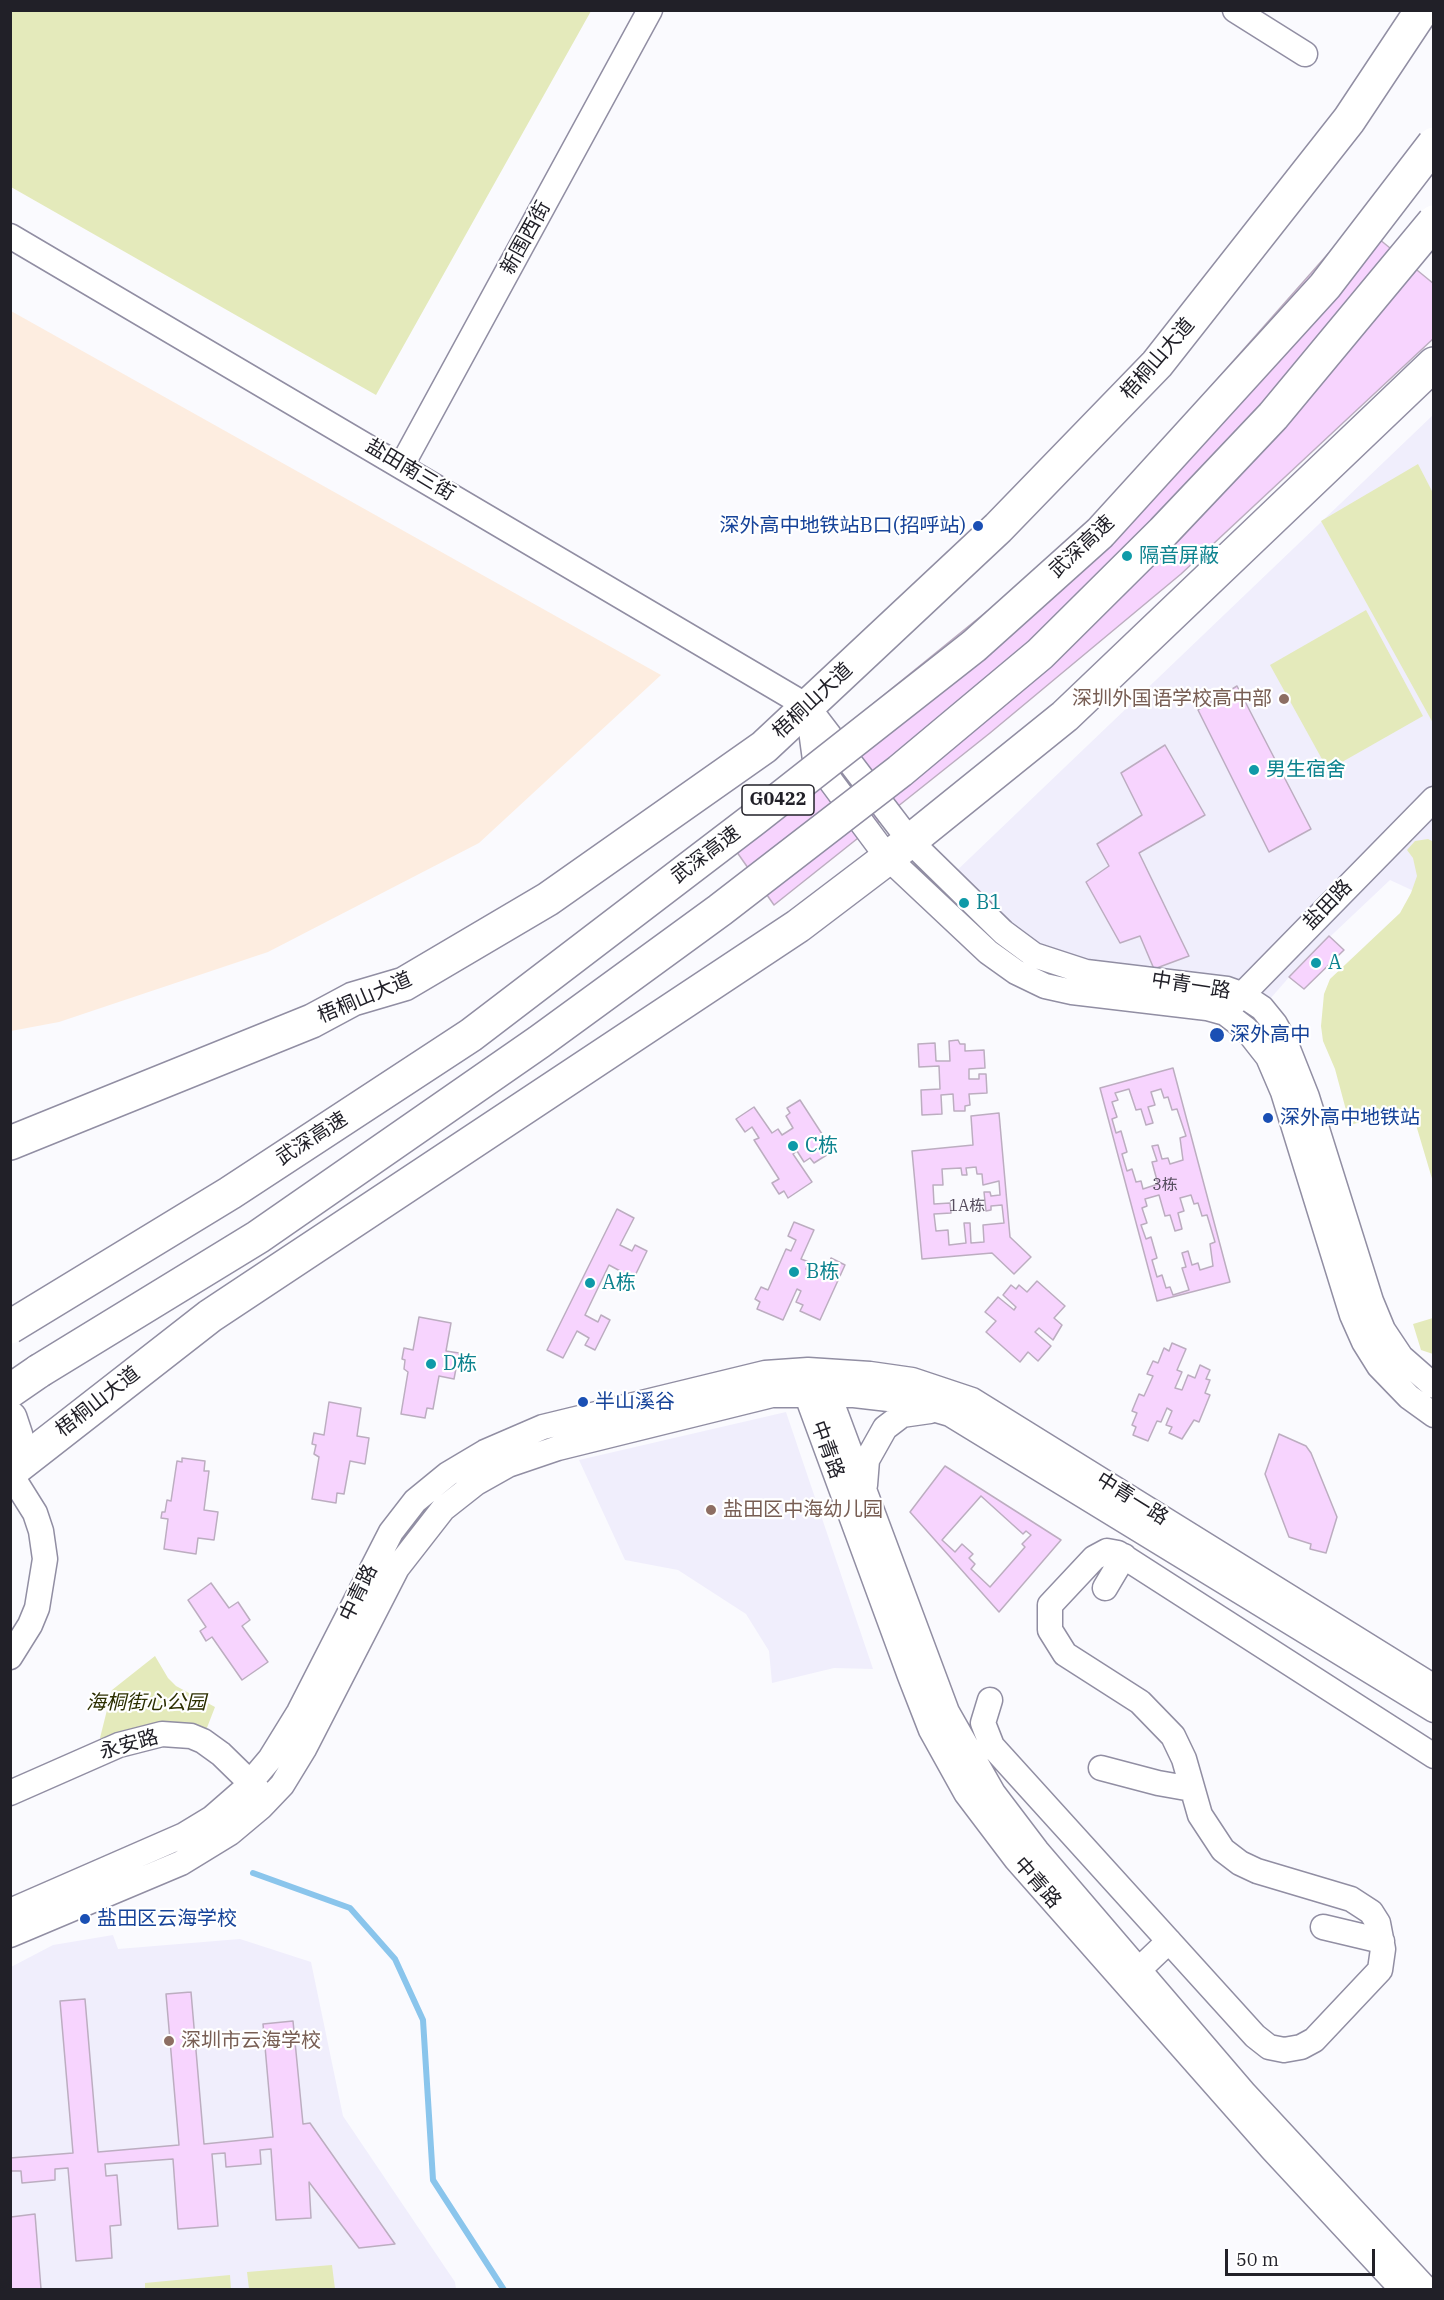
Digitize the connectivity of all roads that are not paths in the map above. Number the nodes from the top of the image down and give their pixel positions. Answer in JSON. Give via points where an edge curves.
{"nodes":[{"id":1,"x":650,"y":10,"type":"edge"},
{"id":2,"x":1235,"y":10,"type":"edge"},
{"id":3,"x":1422,"y":10,"type":"edge"},
{"id":4,"x":1305,"y":54,"type":"dead end"},
{"id":5,"x":1434,"y":144,"type":"edge"},
{"id":6,"x":1434,"y":222,"type":"edge"},
{"id":7,"x":10,"y":236,"type":"edge"},
{"id":8,"x":1434,"y":364,"type":"edge"},
{"id":9,"x":402,"y":465,"type":"junction"},
{"id":10,"x":807,"y":706,"type":"junction"},
{"id":11,"x":1434,"y":799,"type":"edge"},
{"id":12,"x":899,"y":850,"type":"junction"},
{"id":13,"x":1241,"y":994,"type":"junction"},
{"id":14,"x":1225,"y":1013,"type":"junction"},
{"id":15,"x":10,"y":1143,"type":"edge"},
{"id":16,"x":10,"y":1327,"type":"edge"},
{"id":17,"x":814,"y":1385,"type":"junction"},
{"id":18,"x":1434,"y":1386,"type":"edge"},
{"id":19,"x":10,"y":1391,"type":"edge"},
{"id":20,"x":950,"y":1414,"type":"junction"},
{"id":21,"x":1434,"y":1415,"type":"edge"},
{"id":22,"x":10,"y":1418,"type":"edge"},
{"id":23,"x":10,"y":1472,"type":"edge"},
{"id":24,"x":867,"y":1498,"type":"junction"},
{"id":25,"x":1124,"y":1556,"type":"junction"},
{"id":26,"x":1105,"y":1588,"type":"dead end"},
{"id":27,"x":1292,"y":1611,"type":"junction"},
{"id":28,"x":1270,"y":1651,"type":"junction"},
{"id":29,"x":10,"y":1657,"type":"edge"},
{"id":30,"x":1434,"y":1687,"type":"edge"},
{"id":31,"x":990,"y":1700,"type":"dead end"},
{"id":32,"x":1434,"y":1710,"type":"edge"},
{"id":33,"x":1434,"y":1756,"type":"edge"},
{"id":34,"x":1101,"y":1768,"type":"dead end"},
{"id":35,"x":251,"y":1783,"type":"junction"},
{"id":36,"x":1192,"y":1789,"type":"junction"},
{"id":37,"x":10,"y":1793,"type":"edge"},
{"id":38,"x":268,"y":1800,"type":"junction"},
{"id":39,"x":10,"y":1911,"type":"edge"},
{"id":40,"x":1323,"y":1927,"type":"dead end"},
{"id":41,"x":10,"y":1935,"type":"edge"},
{"id":42,"x":1169,"y":1941,"type":"junction"},
{"id":43,"x":1382,"y":1941,"type":"junction"},
{"id":44,"x":1132,"y":1976,"type":"junction"},
{"id":45,"x":1403,"y":2289,"type":"edge"},
{"id":46,"x":1427,"y":2289,"type":"edge"}],
"edges":[{"from":1,"to":9,"type":"street","name":"新围西街"},
{"from":2,"to":4,"type":"street"},
{"from":3,"to":10,"type":"main road","name":"梧桐山大道","via":[[1349,120],[1157,364],[998,528]]},
{"from":5,"to":16,"type":"main road","name":"武深高速","number":"G0422","bridge":true,"via":[[1325,286],[1108,524],[974,646],[471,1035],[230,1193]]},
{"from":6,"to":19,"type":"main road","number":"G0422","bridge":true,"via":[[1273,416],[1163,532],[1040,654],[900,771],[720,910],[530,1048],[258,1237]]},
{"from":7,"to":9,"type":"street","name":"盐田南三街"},
{"from":8,"to":12,"type":"main road","name":"梧桐山大道","via":[[1081,701]]},
{"from":9,"to":10,"type":"street","name":"盐田南三街"},
{"from":10,"to":12,"type":"street","via":[[815,760]]},
{"from":10,"to":15,"type":"main road","name":"梧桐山大道","via":[[764,747],[548,899],[404,984],[353,999],[302,1025]]},
{"from":11,"to":13,"type":"street","name":"盐田路"},
{"from":12,"to":13,"type":"street","name":"中青一路","via":[[1034,954],[1086,972],[1208,986]]},
{"from":12,"to":14,"type":"street","name":"中青一路","via":[[988,952],[1016,972],[1045,986],[1072,992]]},
{"from":12,"to":23,"type":"main road","name":"梧桐山大道","via":[[798,926],[210,1316]]},
{"from":13,"to":14,"type":"street","name":"盐田路"},
{"from":13,"to":18,"type":"street","name":"中青一路","via":[[1262,1008],[1286,1044],[1383,1330],[1401,1357]]},
{"from":14,"to":21,"type":"street","name":"中青一路","via":[[1257,1040],[1283,1092],[1352,1315],[1364,1342],[1379,1366]]},
{"from":17,"to":20,"type":"street","name":"中青一路","via":[[906,1401]]},
{"from":17,"to":24,"type":"street","name":"中青路"},
{"from":17,"to":27,"type":"street","name":"中青一路","via":[[870,1374],[912,1380],[972,1400]]},
{"from":17,"to":35,"type":"street","name":"中青路","via":[[786,1370],[552,1424],[502,1443],[448,1474],[415,1501],[391,1532],[300,1712]]},
{"from":17,"to":38,"type":"street","name":"中青路","via":[[586,1440],[508,1465],[468,1488],[431,1522],[397,1568],[304,1749]]},
{"from":17,"to":44,"type":"street","name":"中青路","via":[[910,1676],[943,1754],[966,1793],[1016,1859]]},
{"from":20,"to":24,"type":"street","via":[[911,1412],[885,1428],[867,1460]]},
{"from":20,"to":27,"type":"street","name":"中青一路"},
{"from":22,"to":23,"type":"main road","via":[[16,1450]]},
{"from":23,"to":29,"type":"street","via":[[35,1513],[45,1558],[37,1608]]},
{"from":24,"to":44,"type":"street","name":"中青路","via":[[947,1712],[976,1767]]},
{"from":25,"to":26,"type":"street"},
{"from":25,"to":28,"type":"street"},
{"from":25,"to":36,"type":"street","via":[[1107,1551],[1090,1562],[1052,1600],[1050,1630],[1065,1654],[1158,1718],[1179,1746]]},
{"from":27,"to":28,"type":"street"},
{"from":27,"to":30,"type":"street","name":"中青一路"},
{"from":27,"to":32,"type":"street","name":"中青一路"},
{"from":28,"to":33,"type":"street"},
{"from":31,"to":42,"type":"street","via":[[983,1724],[992,1746]]},
{"from":34,"to":36,"type":"street"},
{"from":35,"to":37,"type":"street","name":"永安路","via":[[203,1741],[162,1734],[119,1744]]},
{"from":35,"to":38,"type":"street","name":"永安路"},
{"from":35,"to":39,"type":"street","name":"中青路","via":[[223,1809],[184,1835]]},
{"from":36,"to":43,"type":"street","via":[[1205,1826],[1231,1858],[1257,1871],[1342,1895],[1360,1904],[1378,1923]]},
{"from":38,"to":41,"type":"street","name":"中青路","via":[[230,1833],[181,1863]]},
{"from":40,"to":43,"type":"street"},
{"from":42,"to":43,"type":"street","via":[[1262,2043],[1284,2050],[1314,2040],[1375,1976],[1383,1964]]},
{"from":42,"to":44,"type":"street"},
{"from":44,"to":45,"type":"street","name":"中青路","via":[[1293,2172]]},
{"from":44,"to":46,"type":"street","name":"中青路"}]}
